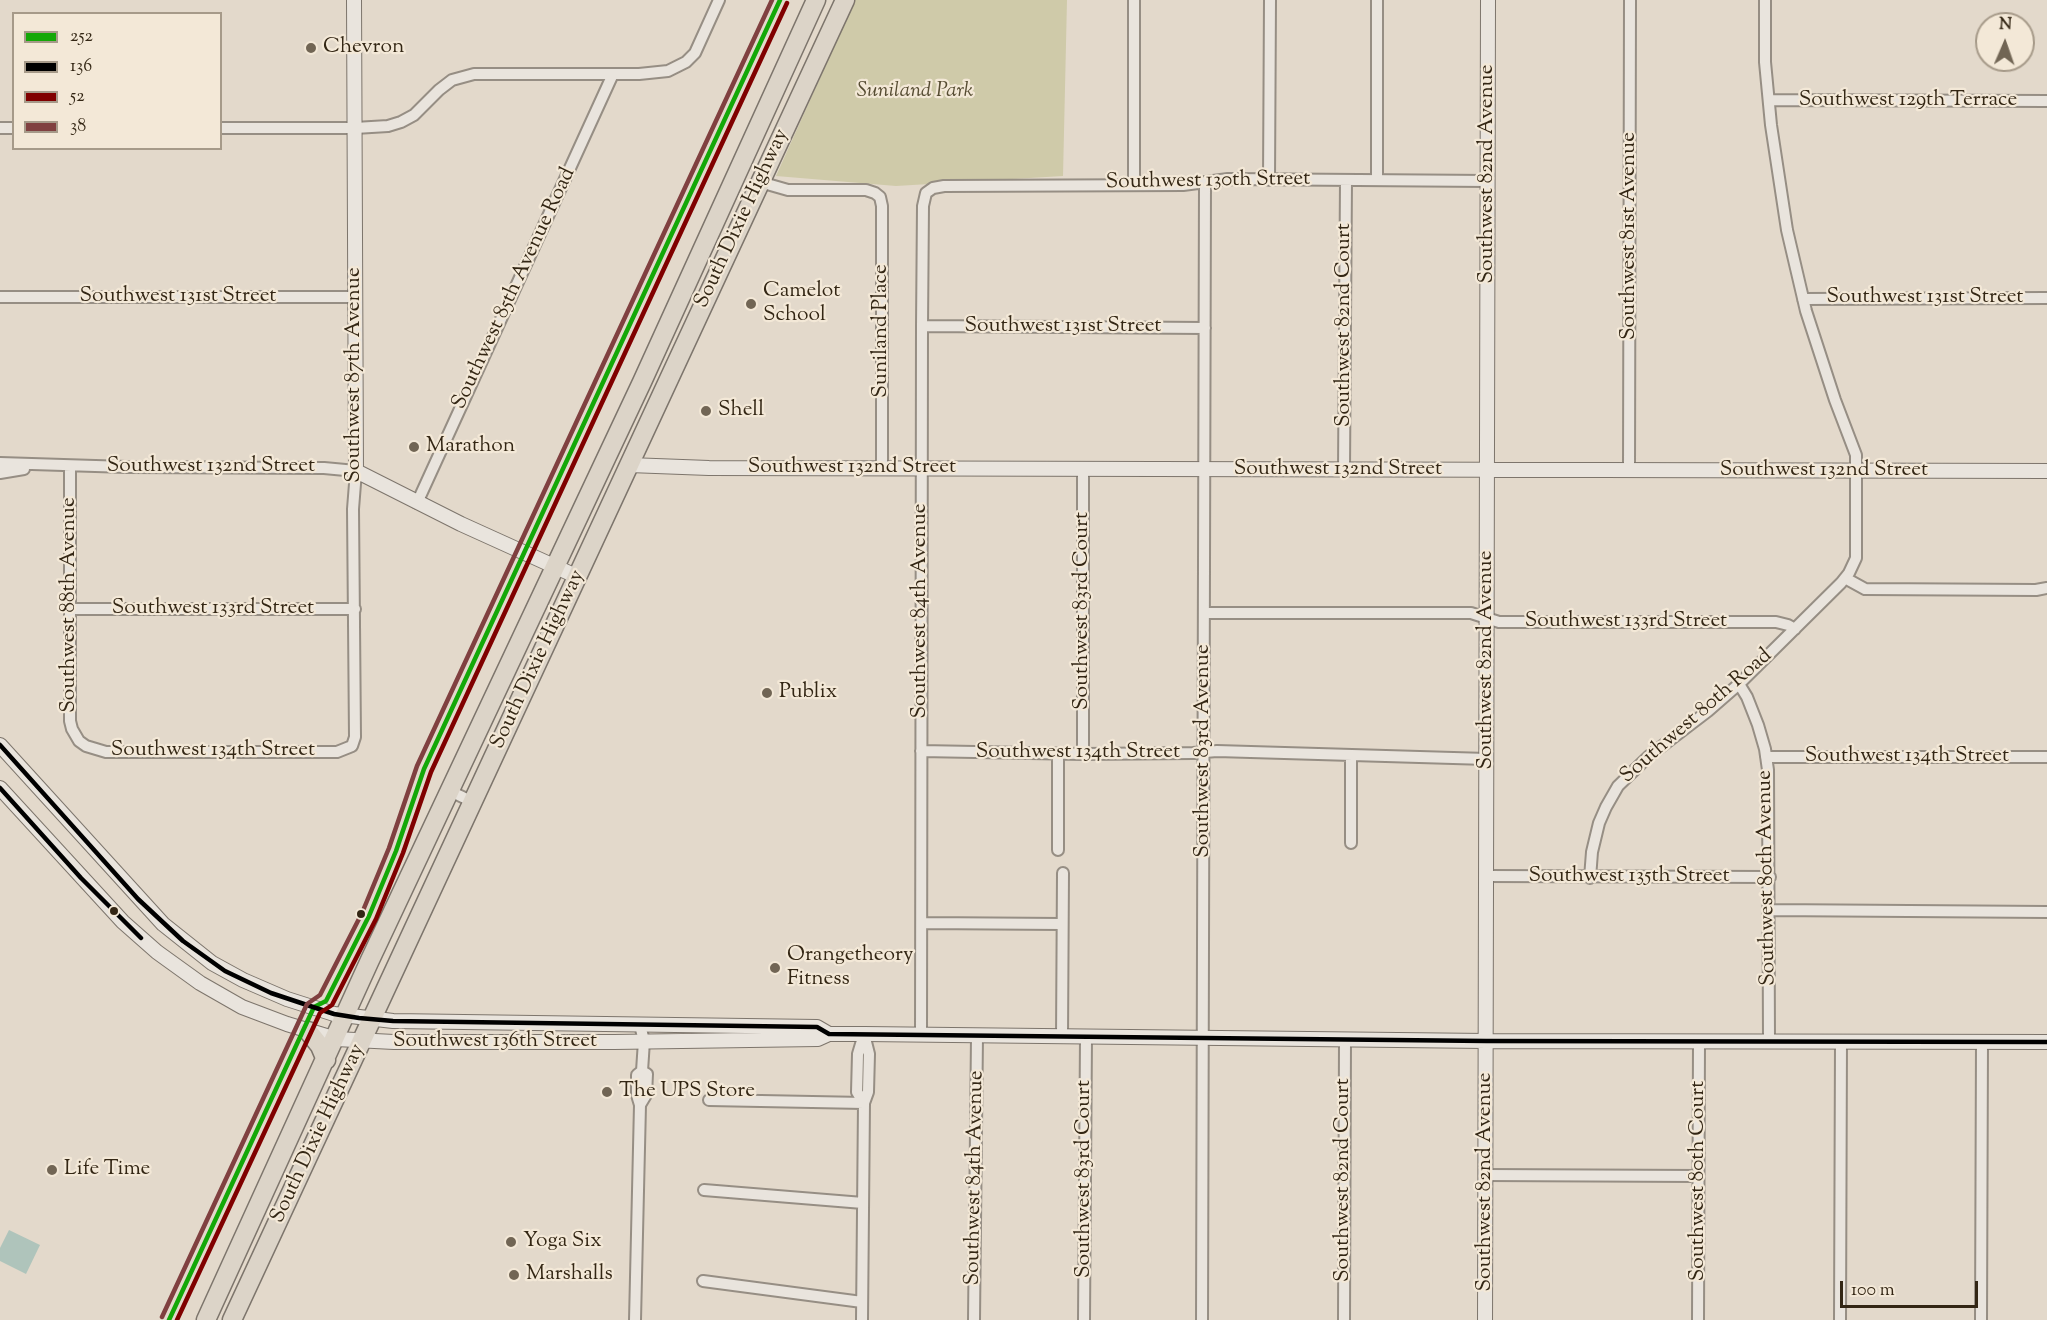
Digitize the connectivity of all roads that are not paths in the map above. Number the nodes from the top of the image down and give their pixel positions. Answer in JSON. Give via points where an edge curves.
{"nodes":[{"id":1,"x":354,"y":0,"type":"edge"},
{"id":2,"x":719,"y":0,"type":"edge"},
{"id":3,"x":816,"y":0,"type":"edge"},
{"id":4,"x":845,"y":0,"type":"edge"},
{"id":5,"x":1134,"y":0,"type":"edge"},
{"id":6,"x":1269,"y":0,"type":"edge"},
{"id":7,"x":1377,"y":0,"type":"edge"},
{"id":8,"x":1488,"y":0,"type":"edge"},
{"id":9,"x":1630,"y":0,"type":"edge"},
{"id":10,"x":1765,"y":0,"type":"edge"},
{"id":11,"x":613,"y":74,"type":"junction"},
{"id":12,"x":1769,"y":100,"type":"junction"},
{"id":13,"x":2047,"y":101,"type":"edge"},
{"id":14,"x":222,"y":128,"type":"edge"},
{"id":15,"x":356,"y":128,"type":"junction"},
{"id":16,"x":736,"y":171,"type":"junction"},
{"id":17,"x":1269,"y":180,"type":"junction"},
{"id":18,"x":1346,"y":180,"type":"junction"},
{"id":19,"x":1377,"y":180,"type":"junction"},
{"id":20,"x":1488,"y":181,"type":"junction"},
{"id":21,"x":760,"y":182,"type":"junction"},
{"id":22,"x":1205,"y":182,"type":"junction"},
{"id":23,"x":1134,"y":185,"type":"junction"},
{"id":24,"x":929,"y":190,"type":"joint"},
{"id":25,"x":0,"y":297,"type":"edge"},
{"id":26,"x":355,"y":297,"type":"junction"},
{"id":27,"x":2047,"y":298,"type":"edge"},
{"id":28,"x":1803,"y":299,"type":"junction"},
{"id":29,"x":922,"y":326,"type":"junction"},
{"id":30,"x":1205,"y":328,"type":"junction"},
{"id":31,"x":607,"y":454,"type":"junction"},
{"id":32,"x":0,"y":463,"type":"edge"},
{"id":33,"x":51,"y":465,"type":"junction"},
{"id":34,"x":629,"y":465,"type":"junction"},
{"id":35,"x":70,"y":466,"type":"junction"},
{"id":36,"x":882,"y":468,"type":"junction"},
{"id":37,"x":922,"y":468,"type":"junction"},
{"id":38,"x":1083,"y":468,"type":"junction"},
{"id":39,"x":1204,"y":470,"type":"junction"},
{"id":40,"x":1344,"y":470,"type":"junction"},
{"id":41,"x":1487,"y":470,"type":"junction"},
{"id":42,"x":1856,"y":470,"type":"junction"},
{"id":43,"x":356,"y":471,"type":"junction"},
{"id":44,"x":1629,"y":471,"type":"junction"},
{"id":45,"x":2047,"y":471,"type":"edge"},
{"id":46,"x":0,"y":473,"type":"edge"},
{"id":47,"x":417,"y":503,"type":"junction"},
{"id":48,"x":555,"y":567,"type":"junction"},
{"id":49,"x":578,"y":577,"type":"junction"},
{"id":50,"x":1845,"y":578,"type":"junction"},
{"id":51,"x":2047,"y":588,"type":"edge"},
{"id":52,"x":71,"y":609,"type":"junction"},
{"id":53,"x":355,"y":609,"type":"junction"},
{"id":54,"x":1204,"y":613,"type":"junction"},
{"id":55,"x":1487,"y":618,"type":"junction"},
{"id":56,"x":1795,"y":629,"type":"junction"},
{"id":57,"x":1739,"y":684,"type":"junction"},
{"id":58,"x":79,"y":741,"type":"joint"},
{"id":59,"x":0,"y":745,"type":"edge"},
{"id":60,"x":349,"y":749,"type":"joint"},
{"id":61,"x":921,"y":751,"type":"junction"},
{"id":62,"x":1204,"y":752,"type":"junction"},
{"id":63,"x":1058,"y":754,"type":"junction"},
{"id":64,"x":1083,"y":754,"type":"junction"},
{"id":65,"x":1351,"y":756,"type":"junction"},
{"id":66,"x":1766,"y":757,"type":"junction"},
{"id":67,"x":2047,"y":757,"type":"edge"},
{"id":68,"x":1486,"y":759,"type":"junction"},
{"id":69,"x":0,"y":788,"type":"edge"},
{"id":70,"x":450,"y":791,"type":"junction"},
{"id":71,"x":473,"y":802,"type":"junction"},
{"id":72,"x":1351,"y":843,"type":"dead end"},
{"id":73,"x":1058,"y":850,"type":"dead end"},
{"id":74,"x":1063,"y":873,"type":"dead end"},
{"id":75,"x":1487,"y":876,"type":"junction"},
{"id":76,"x":1770,"y":877,"type":"junction"},
{"id":77,"x":1590,"y":878,"type":"junction"},
{"id":78,"x":1770,"y":910,"type":"junction"},
{"id":79,"x":2047,"y":912,"type":"edge"},
{"id":80,"x":922,"y":923,"type":"junction"},
{"id":81,"x":1062,"y":924,"type":"junction"},
{"id":82,"x":345,"y":1016,"type":"junction"},
{"id":83,"x":373,"y":1020,"type":"junction"},
{"id":84,"x":640,"y":1025,"type":"junction"},
{"id":85,"x":308,"y":1031,"type":"junction"},
{"id":86,"x":864,"y":1034,"type":"junction"},
{"id":87,"x":829,"y":1035,"type":"junction"},
{"id":88,"x":921,"y":1035,"type":"junction"},
{"id":89,"x":977,"y":1036,"type":"junction"},
{"id":90,"x":1062,"y":1037,"type":"junction"},
{"id":91,"x":1086,"y":1037,"type":"junction"},
{"id":92,"x":1204,"y":1038,"type":"junction"},
{"id":93,"x":336,"y":1039,"type":"junction"},
{"id":94,"x":1345,"y":1040,"type":"junction"},
{"id":95,"x":362,"y":1041,"type":"junction"},
{"id":96,"x":644,"y":1041,"type":"junction"},
{"id":97,"x":1486,"y":1041,"type":"junction"},
{"id":98,"x":1699,"y":1041,"type":"junction"},
{"id":99,"x":1769,"y":1041,"type":"junction"},
{"id":100,"x":1841,"y":1041,"type":"junction"},
{"id":101,"x":1982,"y":1042,"type":"junction"},
{"id":102,"x":2047,"y":1042,"type":"edge"},
{"id":103,"x":326,"y":1060,"type":"junction"},
{"id":104,"x":709,"y":1100,"type":"dead end"},
{"id":105,"x":864,"y":1103,"type":"junction"},
{"id":106,"x":1486,"y":1175,"type":"junction"},
{"id":107,"x":1698,"y":1176,"type":"junction"},
{"id":108,"x":704,"y":1190,"type":"dead end"},
{"id":109,"x":863,"y":1203,"type":"junction"},
{"id":110,"x":245,"y":1264,"type":"junction"},
{"id":111,"x":703,"y":1281,"type":"dead end"},
{"id":112,"x":862,"y":1302,"type":"junction"},
{"id":113,"x":206,"y":1320,"type":"edge"},
{"id":114,"x":232,"y":1320,"type":"edge"},
{"id":115,"x":635,"y":1320,"type":"edge"},
{"id":116,"x":862,"y":1320,"type":"edge"},
{"id":117,"x":974,"y":1320,"type":"edge"},
{"id":118,"x":1084,"y":1320,"type":"edge"},
{"id":119,"x":1202,"y":1320,"type":"edge"},
{"id":120,"x":1344,"y":1320,"type":"edge"},
{"id":121,"x":1485,"y":1320,"type":"edge"},
{"id":122,"x":1698,"y":1320,"type":"edge"},
{"id":123,"x":1840,"y":1320,"type":"edge"},
{"id":124,"x":1981,"y":1320,"type":"edge"}],
"edges":[{"from":1,"to":15,"type":"street","name":"Southwest 87th Avenue"},
{"from":2,"to":11,"type":"street","via":[[695,53],[686,63],[651,74]]},
{"from":3,"to":16,"type":"highway","name":"South Dixie Highway"},
{"from":4,"to":21,"type":"highway","name":"South Dixie Highway"},
{"from":5,"to":23,"type":"street"},
{"from":6,"to":17,"type":"street"},
{"from":7,"to":19,"type":"street"},
{"from":8,"to":20,"type":"street","name":"Southwest 82nd Avenue"},
{"from":9,"to":44,"type":"street","name":"Southwest 81st Avenue"},
{"from":10,"to":12,"type":"street"},
{"from":11,"to":15,"type":"street","via":[[466,75],[444,85],[418,112],[401,122]]},
{"from":11,"to":47,"type":"street","name":"Southwest 85th Avenue Road"},
{"from":12,"to":13,"type":"street","name":"Southwest 129th Terrace"},
{"from":12,"to":28,"type":"street","via":[[1783,208]]},
{"from":14,"to":15,"type":"street"},
{"from":15,"to":26,"type":"street","name":"Southwest 87th Avenue"},
{"from":16,"to":21,"type":"highway"},
{"from":16,"to":31,"type":"highway","name":"South Dixie Highway"},
{"from":17,"to":18,"type":"street","name":"Southwest 130th Street"},
{"from":17,"to":22,"type":"street","name":"Southwest 130th Street"},
{"from":18,"to":19,"type":"street","name":"Southwest 130th Street"},
{"from":18,"to":40,"type":"street","name":"Southwest 82nd Court"},
{"from":19,"to":20,"type":"street","name":"Southwest 130th Street"},
{"from":20,"to":41,"type":"street","name":"Southwest 82nd Avenue"},
{"from":21,"to":34,"type":"highway","name":"South Dixie Highway"},
{"from":21,"to":36,"type":"street","name":"Suniland Place","via":[[788,190],[866,190],[878,195],[882,206]]},
{"from":22,"to":23,"type":"street","name":"Southwest 130th Street"},
{"from":22,"to":30,"type":"street","name":"Southwest 83rd Avenue"},
{"from":23,"to":24,"type":"street","name":"Southwest 130th Street","via":[[944,186]]},
{"from":24,"to":29,"type":"street","name":"Southwest 84th Avenue","via":[[923,206]]},
{"from":25,"to":26,"type":"street","name":"Southwest 131st Street"},
{"from":26,"to":43,"type":"street","name":"Southwest 87th Avenue"},
{"from":27,"to":28,"type":"street","name":"Southwest 131st Street"},
{"from":28,"to":42,"type":"street","via":[[1856,455]]},
{"from":29,"to":30,"type":"street","name":"Southwest 131st Street"},
{"from":29,"to":37,"type":"street","name":"Southwest 84th Avenue"},
{"from":30,"to":39,"type":"street","name":"Southwest 83rd Avenue"},
{"from":31,"to":34,"type":"highway"},
{"from":31,"to":48,"type":"highway","name":"South Dixie Highway"},
{"from":32,"to":33,"type":"street","name":"Southwest 132nd Street"},
{"from":33,"to":35,"type":"street","name":"Southwest 132nd Street"},
{"from":33,"to":46,"type":"street"},
{"from":34,"to":36,"type":"street","name":"Southwest 132nd Street"},
{"from":34,"to":49,"type":"highway","name":"South Dixie Highway"},
{"from":35,"to":43,"type":"street","name":"Southwest 132nd Street"},
{"from":35,"to":52,"type":"street","name":"Southwest 88th Avenue"},
{"from":36,"to":37,"type":"street","name":"Southwest 132nd Street"},
{"from":37,"to":38,"type":"street","name":"Southwest 132nd Street"},
{"from":37,"to":61,"type":"street","name":"Southwest 84th Avenue"},
{"from":38,"to":39,"type":"street","name":"Southwest 132nd Street"},
{"from":38,"to":64,"type":"street","name":"Southwest 83rd Court"},
{"from":39,"to":40,"type":"street","name":"Southwest 132nd Street"},
{"from":39,"to":54,"type":"street","name":"Southwest 83rd Avenue"},
{"from":40,"to":41,"type":"street","name":"Southwest 132nd Street"},
{"from":41,"to":44,"type":"street","name":"Southwest 132nd Street"},
{"from":41,"to":55,"type":"street","name":"Southwest 82nd Avenue"},
{"from":42,"to":44,"type":"street","name":"Southwest 132nd Street"},
{"from":42,"to":45,"type":"street","name":"Southwest 132nd Street"},
{"from":42,"to":50,"type":"street","via":[[1857,550]]},
{"from":43,"to":47,"type":"street","name":"Southwest 132nd Street"},
{"from":43,"to":53,"type":"street","name":"Southwest 87th Avenue"},
{"from":47,"to":48,"type":"street","name":"Southwest 132nd Street"},
{"from":48,"to":49,"type":"street","name":"Southwest 132nd Street"},
{"from":48,"to":70,"type":"highway","name":"South Dixie Highway"},
{"from":49,"to":71,"type":"highway","name":"South Dixie Highway"},
{"from":50,"to":51,"type":"street","via":[[1865,589]]},
{"from":50,"to":56,"type":"street","name":"Southwest 80th Road"},
{"from":52,"to":53,"type":"street","name":"Southwest 133rd Street"},
{"from":52,"to":58,"type":"street","name":"Southwest 88th Avenue","via":[[70,721]]},
{"from":53,"to":60,"type":"street","name":"Southwest 87th Avenue","via":[[355,737]]},
{"from":54,"to":55,"type":"street","name":"Southwest 133rd Street","via":[[1472,613]]},
{"from":54,"to":62,"type":"street","name":"Southwest 83rd Avenue"},
{"from":55,"to":56,"type":"street","name":"Southwest 133rd Street","via":[[1499,622],[1776,622]]},
{"from":55,"to":68,"type":"street","name":"Southwest 82nd Avenue"},
{"from":56,"to":57,"type":"street","name":"Southwest 80th Road"},
{"from":57,"to":66,"type":"street","name":"Southwest 80th Avenue","via":[[1753,712]]},
{"from":57,"to":77,"type":"street","name":"Southwest 80th Road","via":[[1618,786],[1599,823]]},
{"from":58,"to":60,"type":"street","name":"Southwest 134th Street","via":[[106,752]]},
{"from":59,"to":82,"type":"street","name":"Southwest 136th Street","via":[[138,898],[183,941],[212,963],[258,987]]},
{"from":61,"to":63,"type":"street","name":"Southwest 134th Street"},
{"from":61,"to":80,"type":"street","name":"Southwest 84th Avenue"},
{"from":62,"to":64,"type":"street","name":"Southwest 134th Street"},
{"from":62,"to":65,"type":"street","name":"Southwest 134th Street"},
{"from":62,"to":92,"type":"street","name":"Southwest 83rd Avenue"},
{"from":63,"to":64,"type":"street","name":"Southwest 134th Street"},
{"from":63,"to":73,"type":"street"},
{"from":65,"to":68,"type":"street","name":"Southwest 134th Street"},
{"from":65,"to":72,"type":"street"},
{"from":66,"to":67,"type":"street","name":"Southwest 134th Street"},
{"from":66,"to":76,"type":"street","name":"Southwest 80th Avenue"},
{"from":68,"to":75,"type":"street","name":"Southwest 82nd Avenue"},
{"from":69,"to":85,"type":"street","name":"Southwest 136th Street","via":[[123,922],[157,952],[242,1007]]},
{"from":70,"to":71,"type":"street"},
{"from":70,"to":82,"type":"highway","name":"South Dixie Highway"},
{"from":71,"to":83,"type":"highway","name":"South Dixie Highway"},
{"from":74,"to":81,"type":"street"},
{"from":75,"to":77,"type":"street","name":"Southwest 135th Street"},
{"from":75,"to":97,"type":"street","name":"Southwest 82nd Avenue"},
{"from":76,"to":77,"type":"street","name":"Southwest 135th Street"},
{"from":76,"to":78,"type":"street","name":"Southwest 80th Avenue"},
{"from":78,"to":79,"type":"street"},
{"from":78,"to":99,"type":"street","name":"Southwest 80th Avenue"},
{"from":80,"to":81,"type":"street"},
{"from":80,"to":88,"type":"street","name":"Southwest 84th Avenue"},
{"from":81,"to":90,"type":"street"},
{"from":82,"to":83,"type":"street","name":"Southwest 136th Street"},
{"from":82,"to":93,"type":"highway","name":"South Dixie Highway"},
{"from":83,"to":84,"type":"street","name":"Southwest 136th Street"},
{"from":83,"to":95,"type":"highway","name":"South Dixie Highway"},
{"from":84,"to":87,"type":"street","name":"Southwest 136th Street","via":[[817,1027]]},
{"from":84,"to":96,"type":"street"},
{"from":85,"to":93,"type":"street","name":"Southwest 136th Street"},
{"from":85,"to":103,"type":"highway"},
{"from":86,"to":87,"type":"street","name":"Southwest 136th Street"},
{"from":86,"to":88,"type":"street","name":"Southwest 136th Street"},
{"from":86,"to":105,"type":"street","via":[[858,1054],[857,1092]]},
{"from":87,"to":96,"type":"street","name":"Southwest 136th Street","via":[[818,1039]]},
{"from":88,"to":89,"type":"street","name":"Southwest 136th Street"},
{"from":89,"to":90,"type":"street","name":"Southwest 136th Street"},
{"from":89,"to":117,"type":"street","name":"Southwest 84th Avenue"},
{"from":90,"to":91,"type":"street","name":"Southwest 136th Street"},
{"from":91,"to":92,"type":"street","name":"Southwest 136th Street"},
{"from":91,"to":118,"type":"street","name":"Southwest 83rd Court"},
{"from":92,"to":94,"type":"street","name":"Southwest 136th Street"},
{"from":92,"to":119,"type":"street","name":"Southwest 83rd Avenue"},
{"from":93,"to":95,"type":"street","name":"Southwest 136th Street"},
{"from":93,"to":103,"type":"highway","name":"South Dixie Highway"},
{"from":94,"to":97,"type":"street","name":"Southwest 136th Street"},
{"from":94,"to":120,"type":"street","name":"Southwest 82nd Court"},
{"from":95,"to":96,"type":"street","name":"Southwest 136th Street"},
{"from":95,"to":110,"type":"highway","name":"South Dixie Highway"},
{"from":96,"to":115,"type":"street","via":[[642,1071],[647,1074],[646,1095],[640,1105]]},
{"from":97,"to":98,"type":"street","name":"Southwest 136th Street"},
{"from":97,"to":106,"type":"street","name":"Southwest 82nd Avenue"},
{"from":98,"to":99,"type":"street","name":"Southwest 136th Street"},
{"from":98,"to":107,"type":"street","name":"Southwest 80th Court"},
{"from":99,"to":100,"type":"street","name":"Southwest 136th Street"},
{"from":100,"to":101,"type":"street","name":"Southwest 136th Street"},
{"from":100,"to":123,"type":"street"},
{"from":101,"to":102,"type":"street","name":"Southwest 136th Street"},
{"from":101,"to":124,"type":"street"},
{"from":103,"to":110,"type":"highway","name":"South Dixie Highway"},
{"from":104,"to":105,"type":"street"},
{"from":105,"to":109,"type":"street"},
{"from":106,"to":107,"type":"street"},
{"from":106,"to":121,"type":"street","name":"Southwest 82nd Avenue"},
{"from":107,"to":122,"type":"street","name":"Southwest 80th Court"},
{"from":108,"to":109,"type":"street"},
{"from":109,"to":112,"type":"street"},
{"from":110,"to":113,"type":"highway","name":"South Dixie Highway"},
{"from":110,"to":114,"type":"highway","name":"South Dixie Highway"},
{"from":111,"to":112,"type":"street"},
{"from":112,"to":116,"type":"street"}]}
